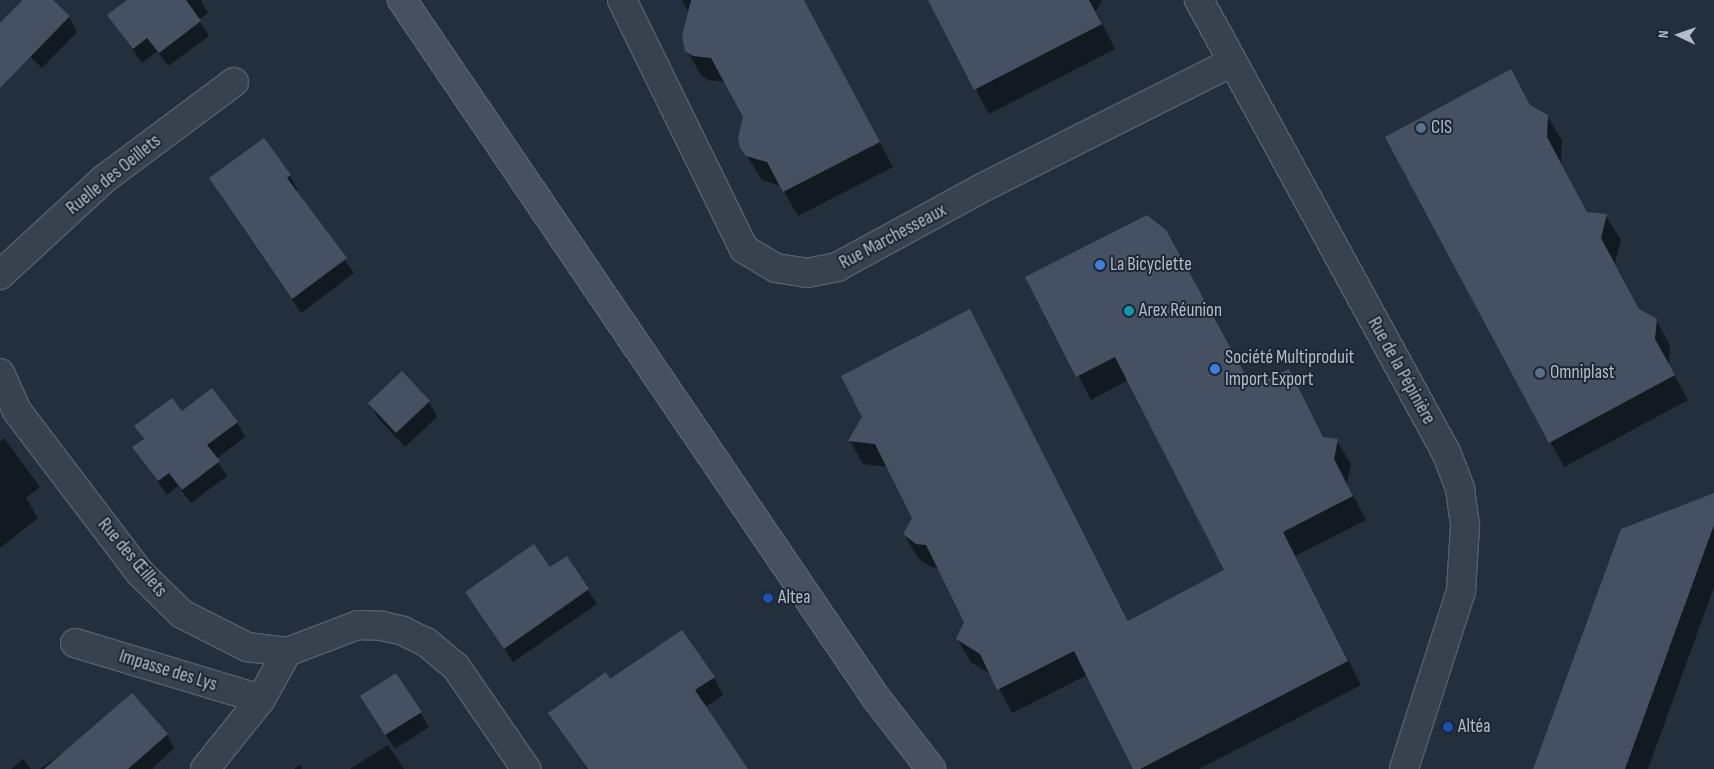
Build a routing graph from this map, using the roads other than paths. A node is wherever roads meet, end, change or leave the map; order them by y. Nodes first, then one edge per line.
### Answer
1 (402, 0) edge
2 (622, 0) edge
3 (1199, 0) edge
4 (1231, 63) junction
5 (234, 82) dead end
6 (0, 275) edge
7 (0, 373) edge
8 (75, 642) dead end
9 (287, 652) junction
10 (261, 699) junction
11 (206, 769) edge
12 (526, 769) edge
13 (931, 769) edge
14 (1404, 769) edge

1 - 13 street
2 - 4 street, Rue Marchesseaux
3 - 4 street, Rue de la Pépinière
4 - 14 street, Rue de la Pépinière
5 - 6 street, Ruelle des Oeillets
7 - 9 street, Rue des Œillets
8 - 10 street, Impasse des Lys
9 - 10 street
9 - 12 street, Rue des Œillets
10 - 11 street

